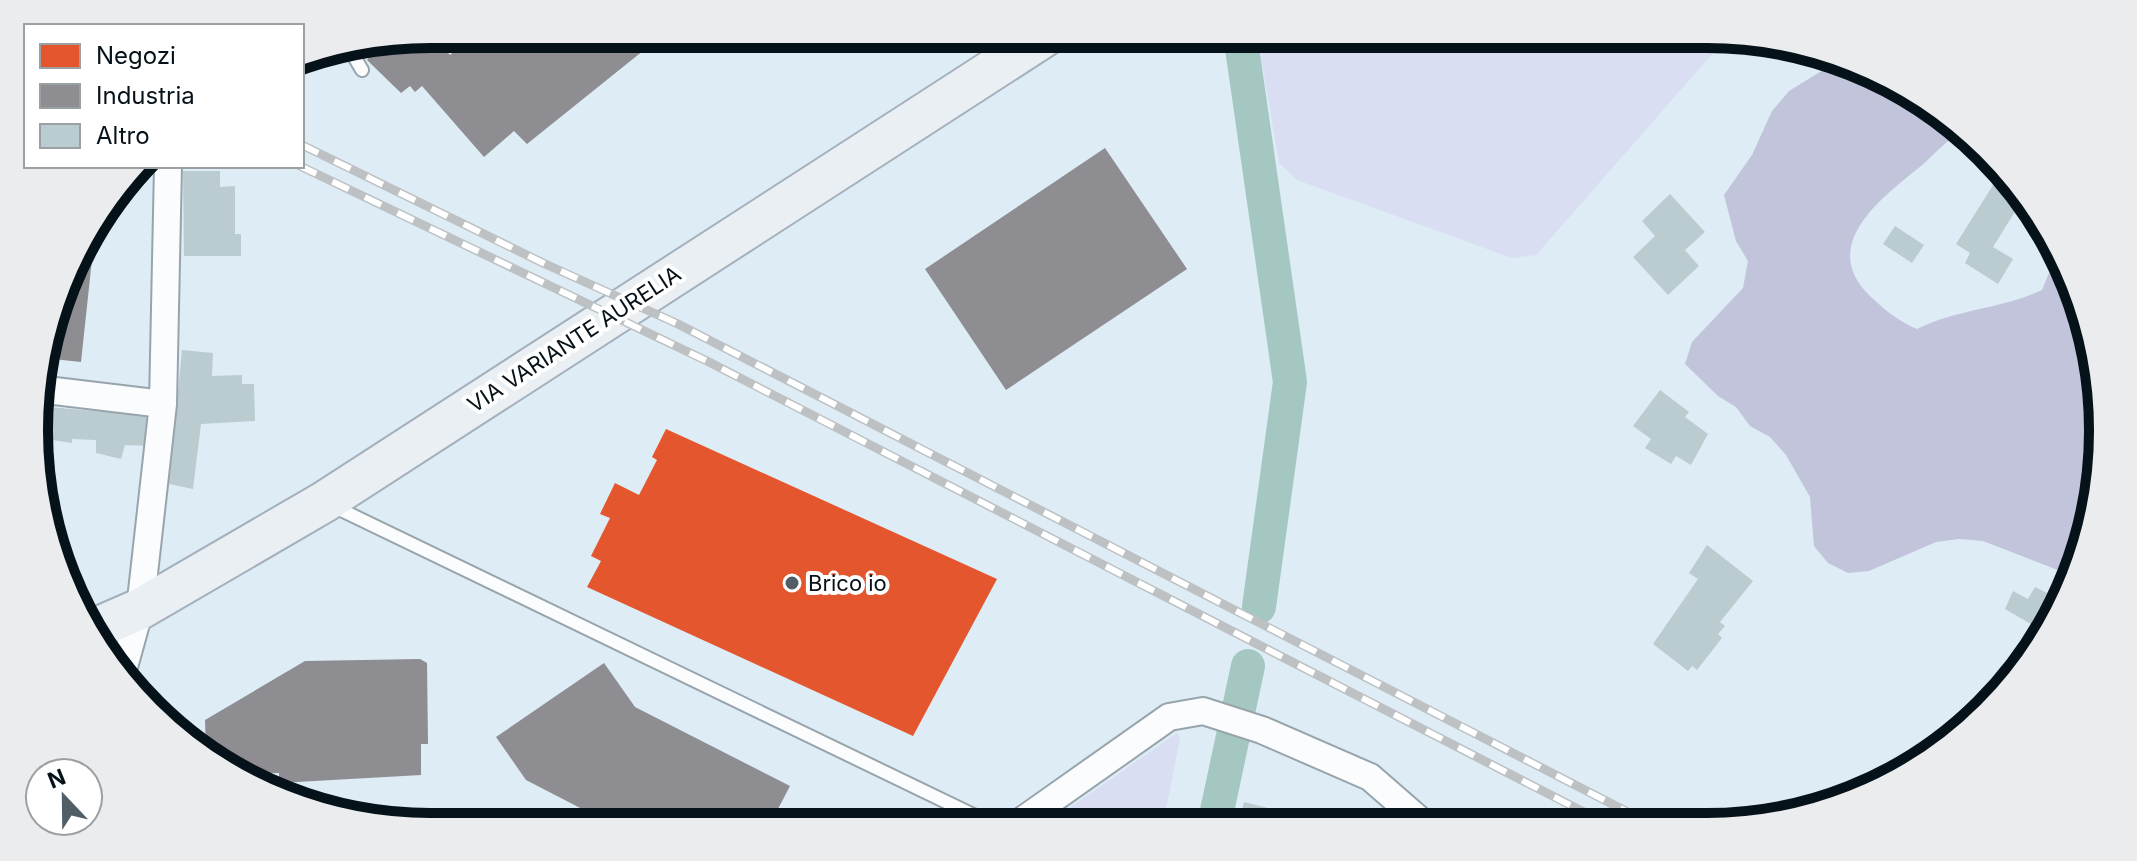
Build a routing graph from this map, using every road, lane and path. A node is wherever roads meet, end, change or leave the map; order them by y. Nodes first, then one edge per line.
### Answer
1 (1026, 48) edge
2 (354, 56) edge
3 (362, 70) dead end
4 (168, 168) edge
5 (50, 390) edge
6 (163, 404) junction
7 (324, 502) junction
8 (140, 609) junction
9 (101, 626) edge
10 (126, 661) edge
11 (969, 813) edge
12 (1033, 813) edge
13 (1411, 813) edge

1 - 7 main road, VIA VARIANTE AURELIA
2 - 3 lane
4 - 6 street
5 - 6 street
6 - 8 street
7 - 8 main road, VIA VARIANTE AURELIA
7 - 11 lane
8 - 9 main road, VIA VARIANTE AURELIA
8 - 10 street
12 - 13 street

